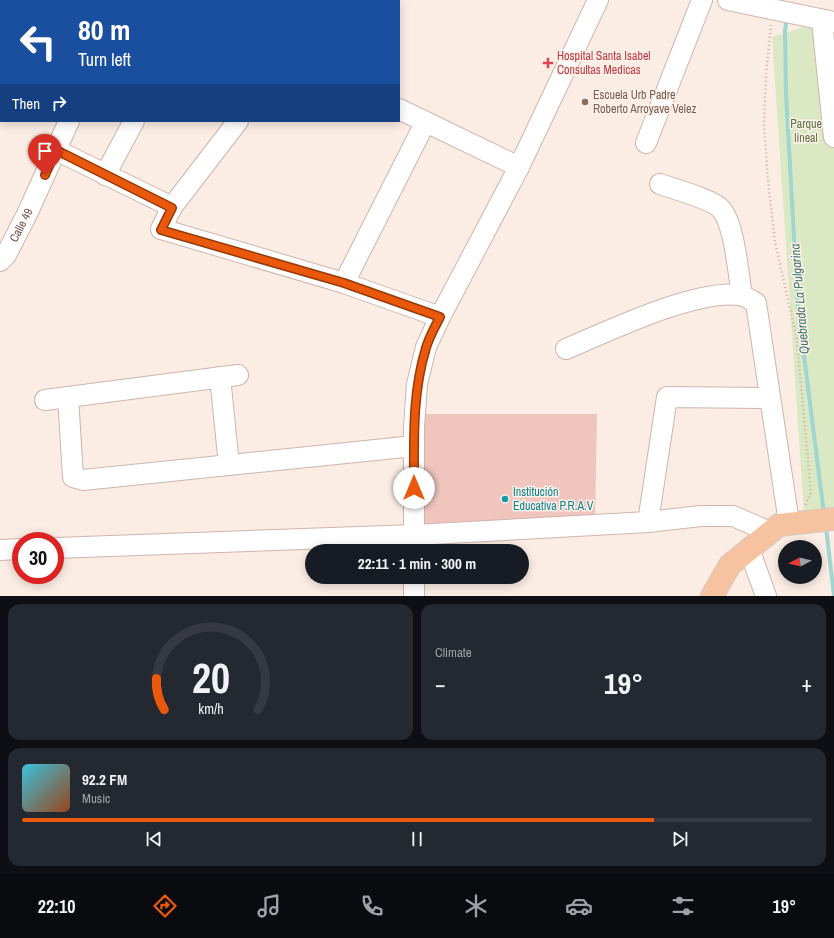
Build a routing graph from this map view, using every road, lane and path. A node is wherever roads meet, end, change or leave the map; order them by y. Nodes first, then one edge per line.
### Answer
1 (598, 0) edge
2 (702, 0) edge
3 (728, 0) edge
4 (774, 11) junction
5 (828, 21) edge
6 (400, 110) edge
7 (69, 122) edge
8 (133, 122) edge
9 (237, 122) edge
10 (425, 123) junction
11 (834, 137) edge
12 (646, 143) dead end
13 (56, 150) junction
14 (520, 167) junction
15 (105, 175) junction
16 (660, 184) dead end
17 (172, 208) junction
18 (0, 261) edge
19 (344, 283) junction
20 (742, 295) junction
21 (440, 317) junction
22 (566, 349) dead end
23 (68, 397) junction
24 (770, 398) junction
25 (46, 400) dead end
26 (414, 446) junction
27 (229, 465) junction
28 (834, 519) edge
29 (648, 522) junction
30 (797, 522) junction
31 (770, 532) junction
32 (414, 543) edge
33 (64, 548) edge
34 (12, 549) edge
35 (749, 549) junction
36 (0, 550) edge
37 (414, 584) edge
38 (414, 596) edge
39 (712, 596) edge
40 (766, 596) edge

1 - 14 street
2 - 12 street
3 - 4 street
4 - 5 street
4 - 30 path
5 - 11 street
6 - 10 street
7 - 13 street, Calle 49
8 - 15 street
9 - 17 street
10 - 14 street
10 - 19 street
13 - 15 street
13 - 18 street, Calle 49
14 - 21 street
15 - 17 street
16 - 20 street
17 - 19 street
19 - 21 street
20 - 22 street
20 - 24 street
21 - 26 street
23 - 25 street
23 - 27 street
23 - 27 street
24 - 29 street
24 - 30 street
26 - 27 street
26 - 32 street
28 - 30 main road
29 - 31 street
29 - 32 street
30 - 31 main road
31 - 35 main road
32 - 33 street
34 - 36 street
35 - 39 main road
35 - 40 street
37 - 38 street

